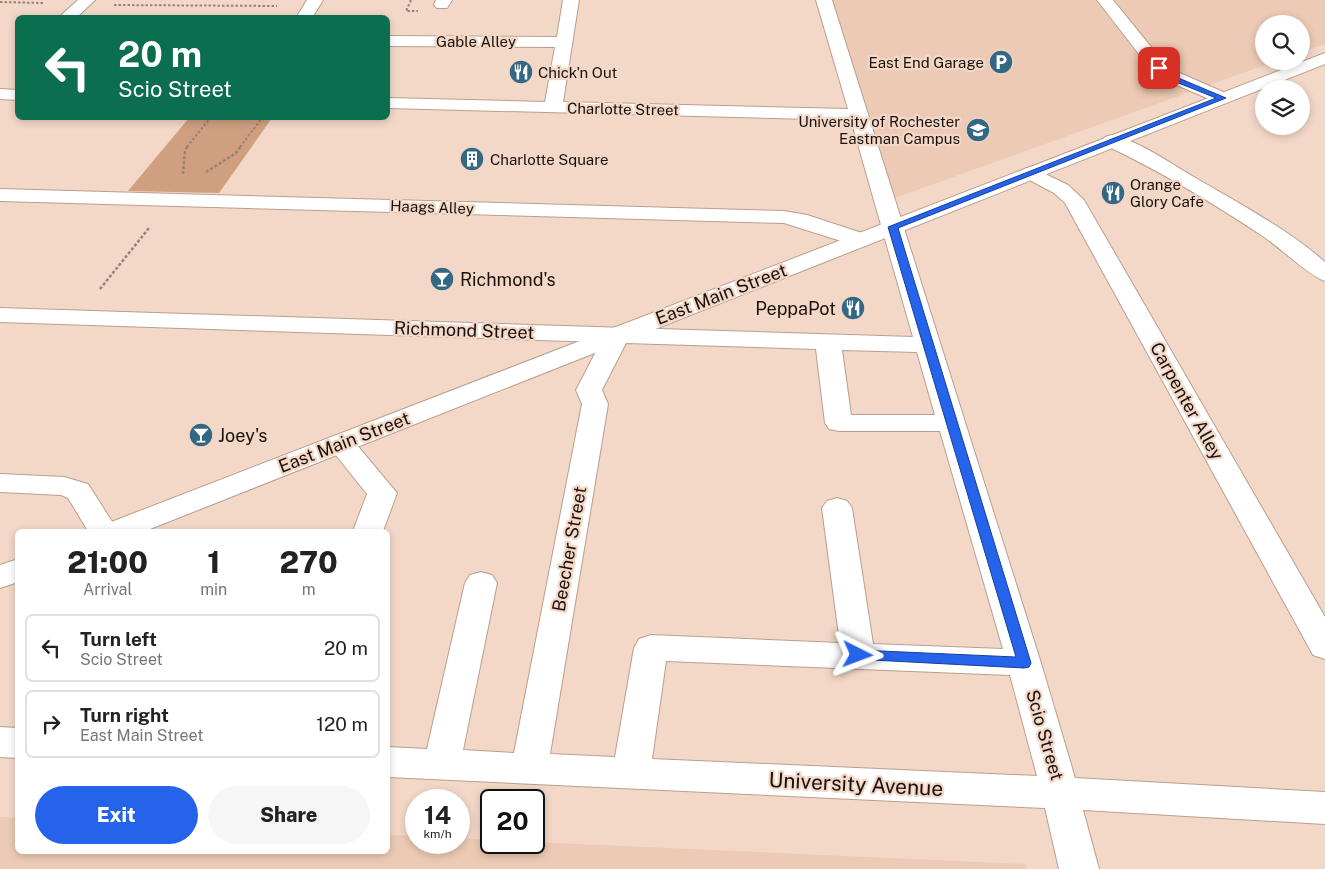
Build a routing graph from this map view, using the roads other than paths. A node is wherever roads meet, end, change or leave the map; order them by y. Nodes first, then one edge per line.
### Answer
1 (87, 0) edge
2 (571, 0) edge
3 (824, 0) edge
4 (1105, 0) edge
5 (70, 15) edge
6 (390, 41) edge
7 (564, 42) junction
8 (1325, 58) edge
9 (1222, 98) junction
10 (390, 103) edge
11 (552, 107) junction
12 (858, 115) junction
13 (1112, 141) junction
14 (1031, 173) junction
15 (0, 194) edge
16 (893, 227) junction
17 (860, 240) junction
18 (1321, 265) edge
19 (0, 315) edge
20 (617, 335) junction
21 (828, 342) junction
22 (928, 345) junction
23 (951, 423) junction
24 (341, 444) junction
25 (0, 483) edge
26 (837, 508) dead end
27 (102, 529) edge
28 (122, 529) edge
29 (369, 529) edge
30 (15, 571) edge
31 (0, 577) edge
32 (482, 583) dead end
33 (1325, 646) edge
34 (858, 655) junction
35 (1024, 663) junction
36 (0, 742) edge
37 (15, 743) edge
38 (390, 762) edge
39 (442, 765) junction
40 (529, 769) junction
41 (631, 774) junction
42 (1062, 794) junction
43 (1325, 808) edge
44 (1079, 869) edge

1 - 5 street
2 - 7 street
3 - 12 street, Scio Street
4 - 9 street
6 - 7 street, Gable Alley
7 - 11 street
8 - 9 street, East Main Street
9 - 13 street, East Main Street
10 - 11 street, Charlotte Street
11 - 12 street, Charlotte Street
12 - 16 street, Scio Street
13 - 14 street, East Main Street
13 - 18 street
14 - 16 street, East Main Street
14 - 33 street, Carpenter Alley
15 - 17 street, Haags Alley
16 - 17 street, East Main Street
16 - 22 street, Scio Street
17 - 20 street, East Main Street
19 - 20 street, Richmond Street
20 - 21 street, Richmond Street
20 - 24 street, East Main Street
20 - 40 street, Beecher Street
21 - 22 street, Richmond Street
21 - 23 street
22 - 23 street, Scio Street
23 - 35 street, Scio Street
24 - 28 street, East Main Street
24 - 29 street
25 - 27 street
26 - 34 street
30 - 31 street
32 - 39 street
34 - 35 street
34 - 41 street
35 - 42 street, Scio Street
36 - 37 street
38 - 39 street, University Avenue
39 - 40 street, University Avenue
40 - 41 street, University Avenue
41 - 42 street, University Avenue
42 - 43 street, University Avenue
42 - 44 street, Scio Street

